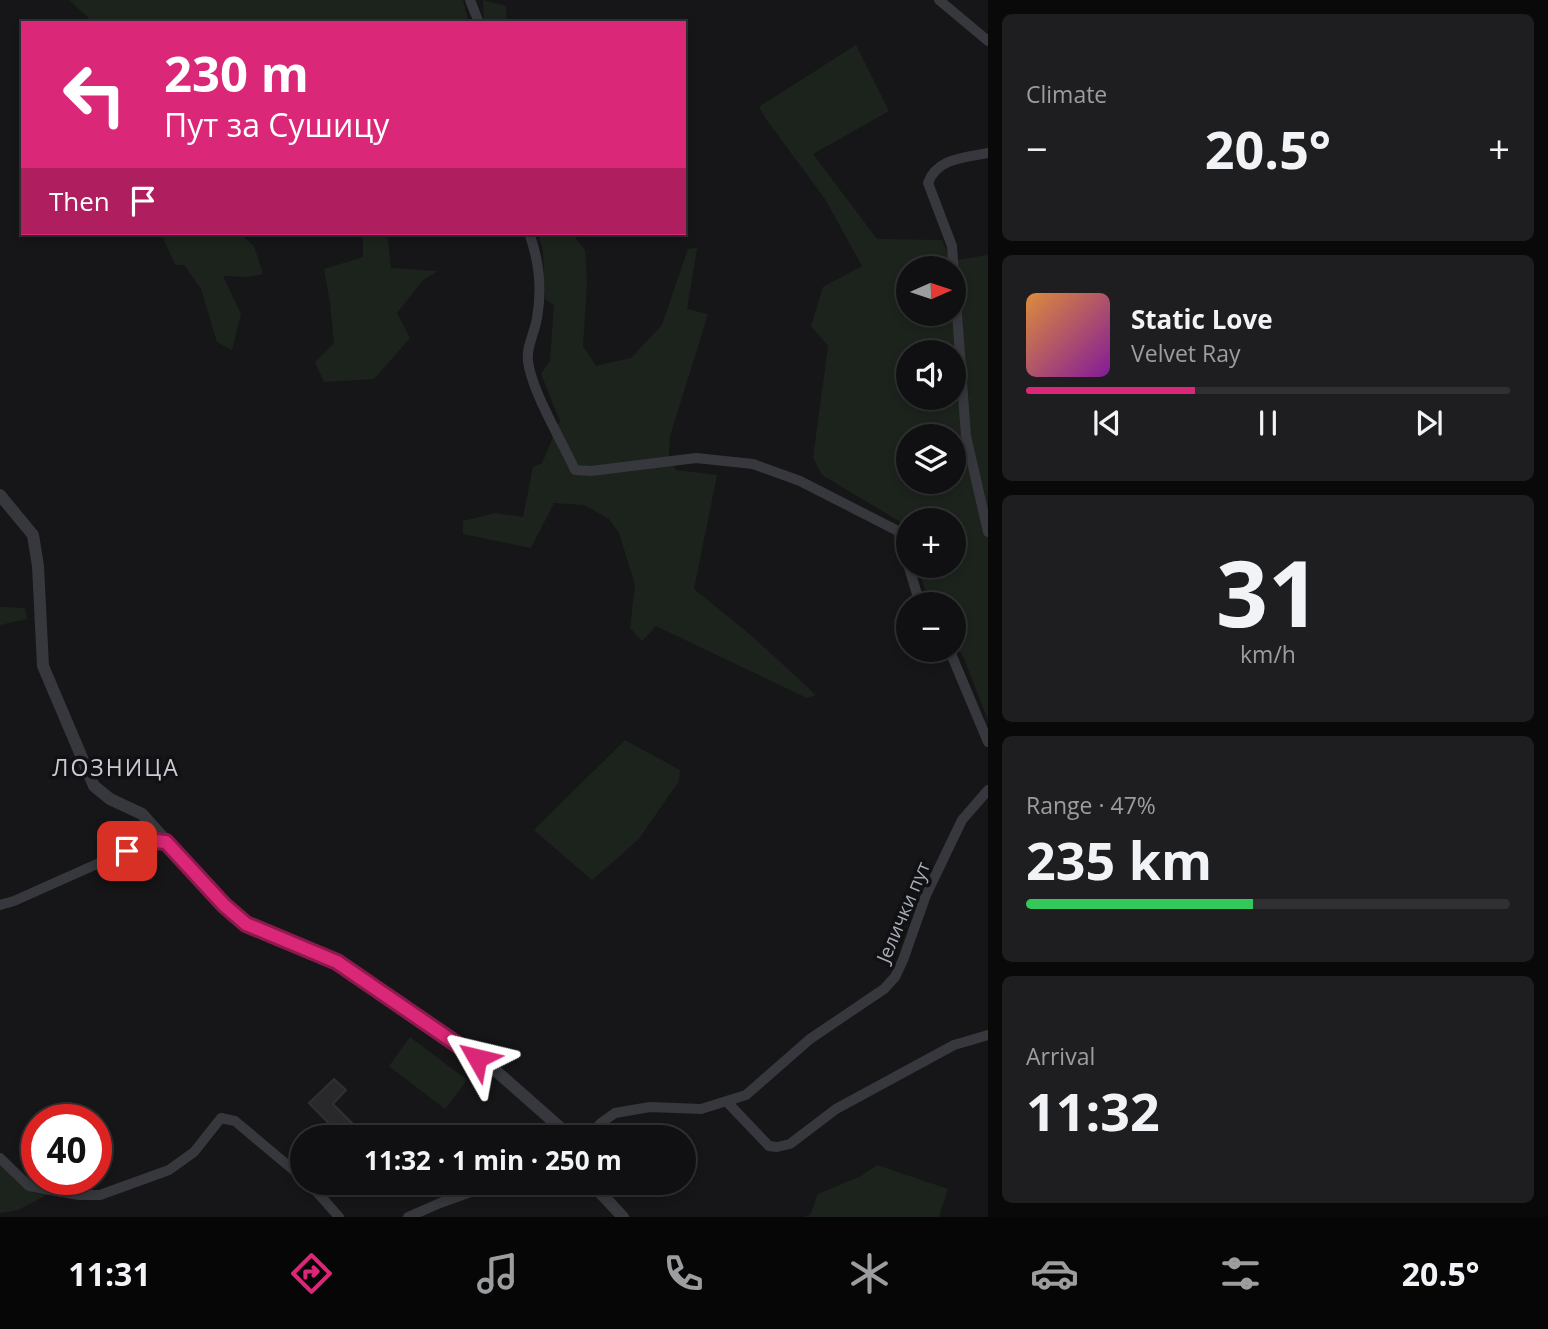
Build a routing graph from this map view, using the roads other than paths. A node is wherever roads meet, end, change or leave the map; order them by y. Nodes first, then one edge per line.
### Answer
1 (470, 0) edge
2 (939, 0) edge
3 (478, 21) edge
4 (988, 41) edge
5 (988, 153) edge
6 (530, 235) edge
7 (0, 495) edge
8 (988, 532) edge
9 (916, 592) edge
10 (954, 662) edge
11 (988, 742) edge
12 (988, 790) edge
13 (166, 842) junction
14 (0, 905) edge
15 (988, 1035) edge
16 (727, 1102) junction
17 (558, 1125) edge
18 (600, 1125) edge
19 (0, 1158) edge
20 (290, 1167) edge
21 (320, 1195) edge
22 (462, 1195) edge
23 (602, 1195) edge
24 (339, 1217) edge
25 (408, 1217) edge
26 (622, 1217) edge

1 - 3 street
2 - 4 street
5 - 8 street
6 - 9 street
7 - 13 street
10 - 11 street
12 - 16 street, Јелички пут
13 - 14 street
13 - 17 street
15 - 16 street
16 - 18 street, Јелички пут
19 - 20 street
21 - 24 street
22 - 25 street
23 - 26 street

